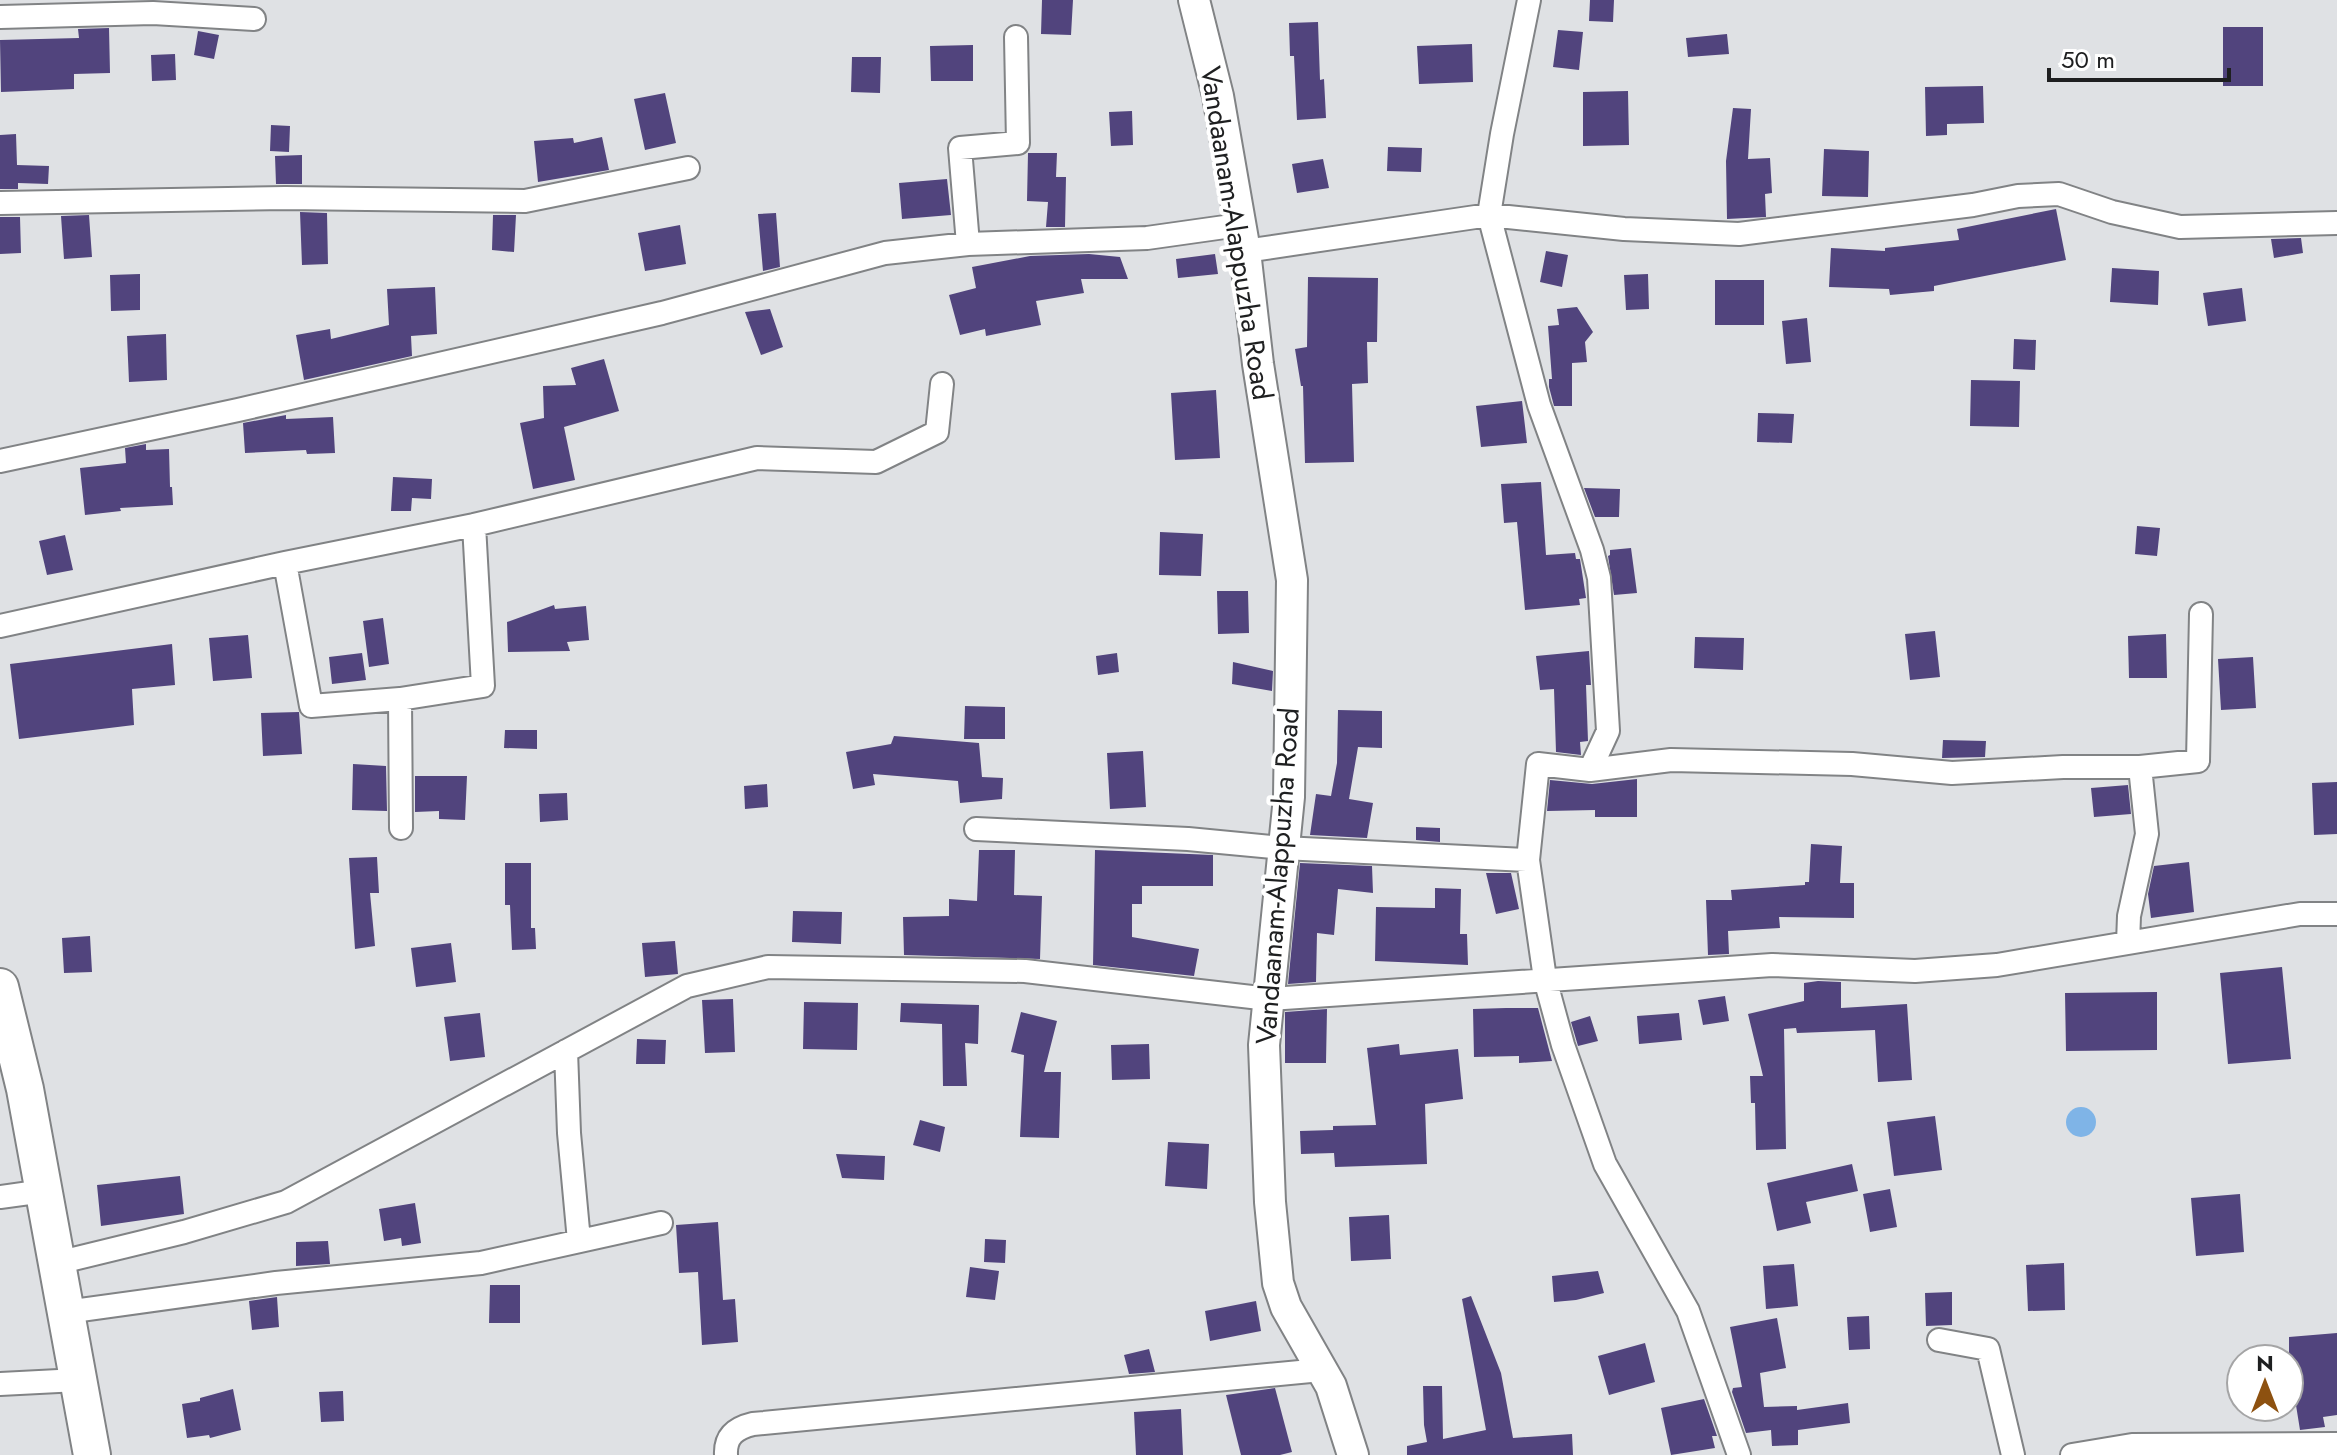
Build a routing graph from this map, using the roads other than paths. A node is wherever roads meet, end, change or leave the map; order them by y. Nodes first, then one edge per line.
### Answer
1 (1194, 0) edge
2 (1529, 0) edge
3 (0, 17) edge
4 (254, 19) dead end
5 (1016, 37) dead end
6 (688, 168) dead end
7 (0, 203) edge
8 (1489, 215) junction
9 (2337, 223) edge
10 (1242, 238) junction
11 (968, 244) junction
12 (942, 384) dead end
13 (0, 461) edge
14 (474, 525) junction
15 (285, 563) junction
16 (2201, 614) dead end
17 (0, 626) edge
18 (400, 699) junction
19 (2140, 767) junction
20 (1590, 770) junction
21 (401, 828) dead end
22 (976, 829) dead end
23 (1283, 848) junction
24 (1528, 860) junction
25 (2337, 914) edge
26 (2128, 943) junction
27 (1545, 979) junction
28 (0, 987) edge
29 (1269, 999) junction
30 (566, 1051) junction
31 (44, 1191) junction
32 (0, 1197) edge
33 (661, 1223) dead end
34 (579, 1241) junction
35 (57, 1263) junction
36 (66, 1312) junction
37 (1939, 1340) dead end
38 (1321, 1370) junction
39 (78, 1380) junction
40 (0, 1384) edge
41 (2337, 1444) edge
42 (92, 1455) edge
43 (726, 1455) edge
44 (1353, 1455) edge
45 (1739, 1455) edge
46 (2013, 1455) edge
47 (2072, 1455) edge

1 - 10 main road, Vandaanam-Alappuzha Road
2 - 8 street
3 - 4 street
5 - 11 street
6 - 7 street
8 - 9 street
8 - 10 street
8 - 20 street
10 - 11 street
10 - 23 main road, Vandaanam-Alappuzha Road
11 - 13 street
12 - 14 street
14 - 15 street
14 - 18 street
15 - 17 street
15 - 18 street
16 - 19 street
18 - 21 street
19 - 20 street
19 - 26 street
20 - 24 street
22 - 23 street
23 - 24 street
23 - 29 main road, Vandaanam-Alappuzha Road
24 - 27 street
25 - 26 street
26 - 27 street
27 - 29 street
27 - 45 street
28 - 31 highway
29 - 30 street
29 - 38 main road, Vandaanam-Alappuzha Road
30 - 34 street
30 - 35 street
31 - 32 street
31 - 35 highway
33 - 34 street
34 - 36 street
35 - 36 highway
36 - 39 highway
37 - 46 street
38 - 43 street
38 - 44 main road, Vandaanam-Alappuzha Road
39 - 40 street
39 - 42 highway
41 - 47 street

